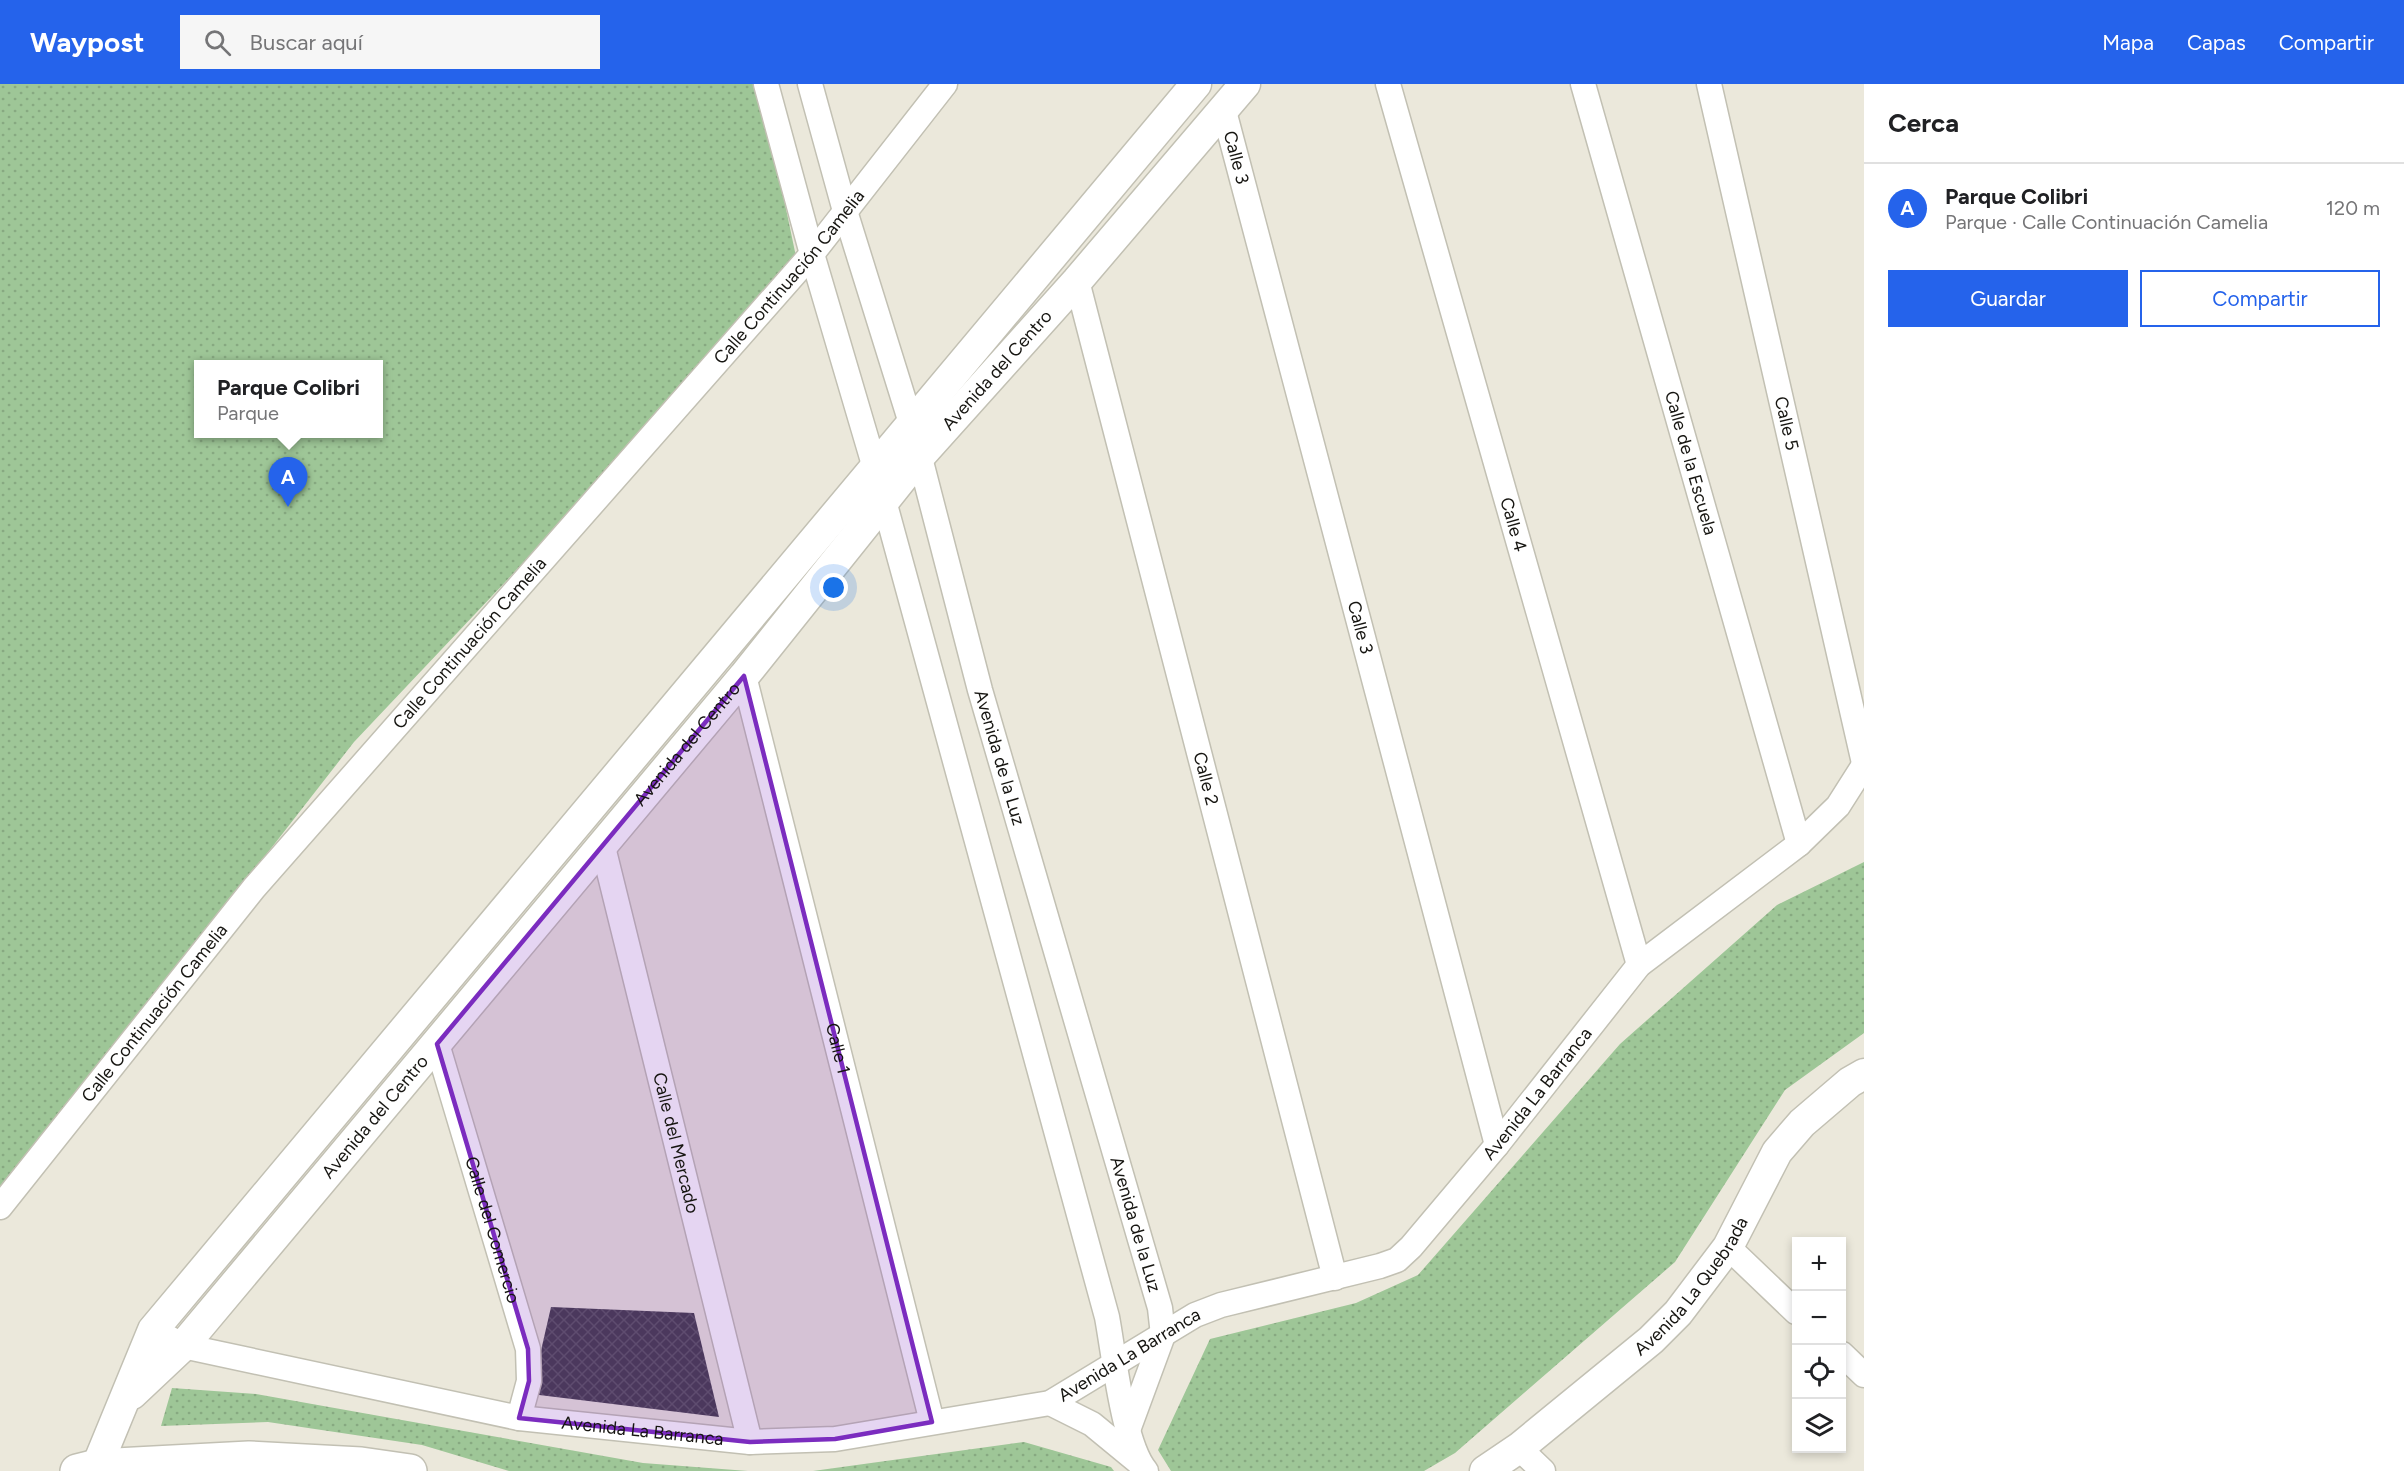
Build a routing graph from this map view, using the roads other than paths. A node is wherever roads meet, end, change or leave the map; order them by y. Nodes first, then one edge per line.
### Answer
1 (766, 84) edge
2 (810, 84) edge
3 (945, 84) edge
4 (1196, 84) edge
5 (1245, 84) edge
6 (1388, 84) edge
7 (1583, 84) edge
8 (1709, 84) edge
9 (1224, 111) junction
10 (845, 211) junction
11 (812, 254) junction
12 (1077, 281) junction
13 (912, 423) junction
14 (920, 456) junction
15 (875, 468) junction
16 (883, 500) junction
17 (744, 676) junction
18 (1864, 764) edge
19 (602, 843) junction
20 (1799, 844) junction
21 (1638, 964) junction
22 (436, 1044) junction
23 (1859, 1084) edge
24 (1497, 1145) junction
25 (0, 1207) edge
26 (1728, 1247) junction
27 (1335, 1278) junction
28 (1792, 1307) edge
29 (153, 1330) junction
30 (1163, 1335) junction
31 (183, 1346) junction
32 (1846, 1358) edge
33 (1115, 1363) junction
34 (1864, 1375) edge
35 (125, 1400) junction
36 (1050, 1403) junction
37 (519, 1418) junction
38 (932, 1422) junction
39 (1128, 1430) junction
40 (750, 1442) junction
41 (1519, 1448) junction
42 (1143, 1468) edge
43 (87, 1469) edge
44 (410, 1471) edge
45 (1485, 1471) edge
46 (1543, 1471) edge

1 - 11 street
2 - 10 street, Avenida de la Luz
3 - 10 street, Calle Continuación Camelia
4 - 13 street, Avenida del Centro
5 - 9 street, Avenida del Centro
6 - 21 street, Calle 4
7 - 20 street, Calle de la Escuela
8 - 18 street, Calle 5
9 - 12 street, Avenida del Centro
9 - 24 street, Calle 3
10 - 11 street, Calle Continuación Camelia
10 - 13 street, Avenida de la Luz
11 - 15 street
11 - 25 street, Calle Continuación Camelia
12 - 14 street, Avenida del Centro
12 - 27 street, Calle 2
13 - 14 street, Avenida de la Luz
13 - 15 street, Avenida del Centro
14 - 16 street, Avenida del Centro
14 - 30 street, Avenida de la Luz
15 - 16 street
15 - 29 street, Avenida del Centro
16 - 17 street, Avenida del Centro
16 - 33 street
17 - 19 street, Avenida del Centro
17 - 38 street, Calle 1
18 - 20 street, Avenida La Barranca
19 - 22 street, Avenida del Centro
19 - 40 street, Calle del Mercado
20 - 21 street, Avenida La Barranca
21 - 24 street, Avenida La Barranca
22 - 31 street, Avenida del Centro
22 - 37 street, Calle del Comercio
23 - 26 street, Avenida La Quebrada
24 - 27 street, Avenida La Barranca
26 - 28 street
26 - 41 street, Avenida La Quebrada
27 - 30 street, Avenida La Barranca
29 - 31 street, Avenida La Barranca
29 - 35 street, Avenida del Centro
30 - 33 street, Avenida La Barranca
30 - 39 street, Avenida de la Luz
31 - 35 street, Avenida del Centro
31 - 37 street, Avenida La Barranca
32 - 34 street
33 - 36 street, Avenida La Barranca
33 - 39 street
35 - 43 street, Avenida del Centro
36 - 38 street, Avenida La Barranca
36 - 42 street
37 - 40 street, Avenida La Barranca
38 - 40 street, Avenida La Barranca
39 - 42 street
41 - 45 street, Avenida La Quebrada
41 - 46 street
43 - 44 main road

